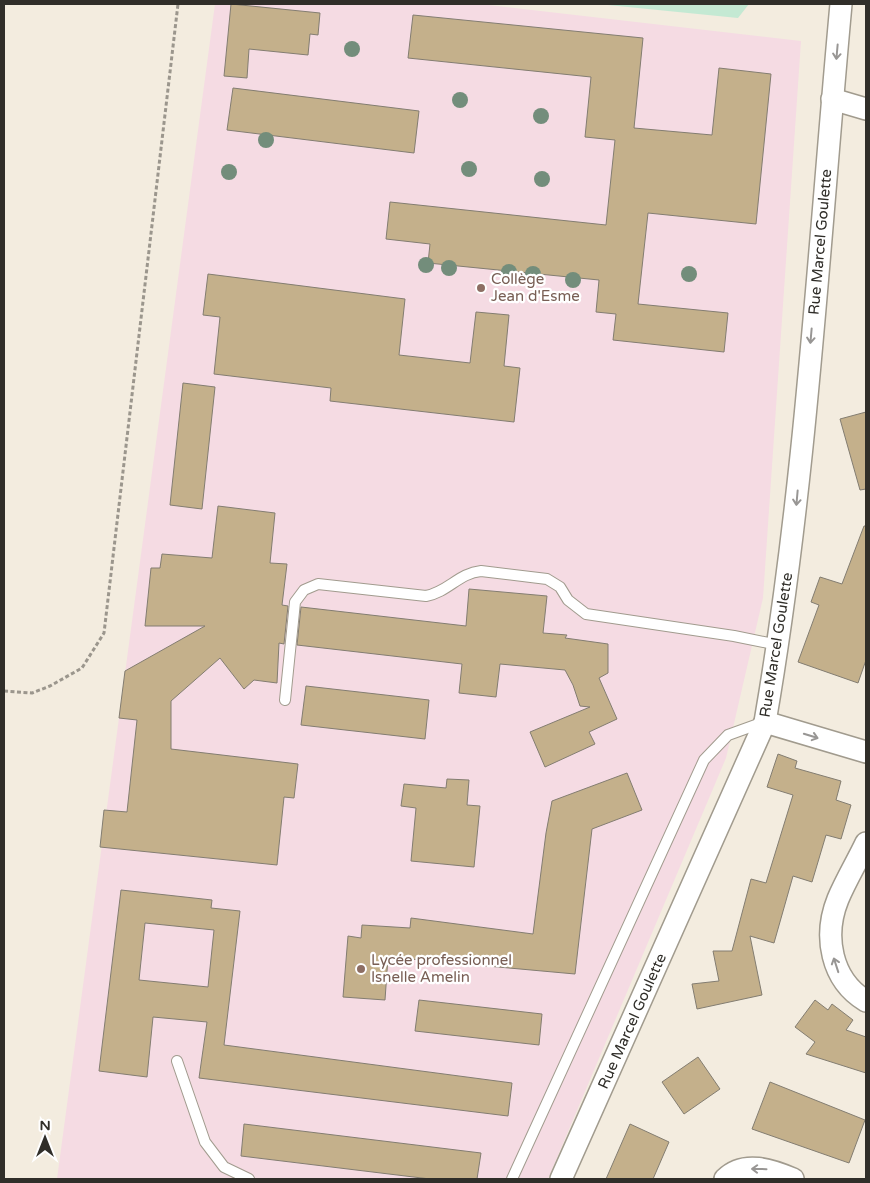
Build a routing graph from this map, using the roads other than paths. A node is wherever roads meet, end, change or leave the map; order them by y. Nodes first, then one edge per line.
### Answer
1 (841, 4) edge
2 (832, 99) junction
3 (866, 109) edge
4 (778, 645) junction
5 (285, 700) dead end
6 (765, 722) junction
7 (866, 752) edge
8 (866, 843) edge
9 (866, 1001) edge
10 (177, 1061) dead end
11 (249, 1179) edge
12 (512, 1179) edge
13 (561, 1179) edge
14 (725, 1179) edge
15 (793, 1179) edge

1 -> 2 street, Rue Marcel Goulette
2 - 3 street
2 -> 4 street, Rue Marcel Goulette
4 - 5 lane
4 - 6 street, Rue Marcel Goulette
6 -> 7 street
6 - 12 lane
6 - 13 street, Rue Marcel Goulette
9 -> 8 street
10 - 11 lane
15 -> 14 street

